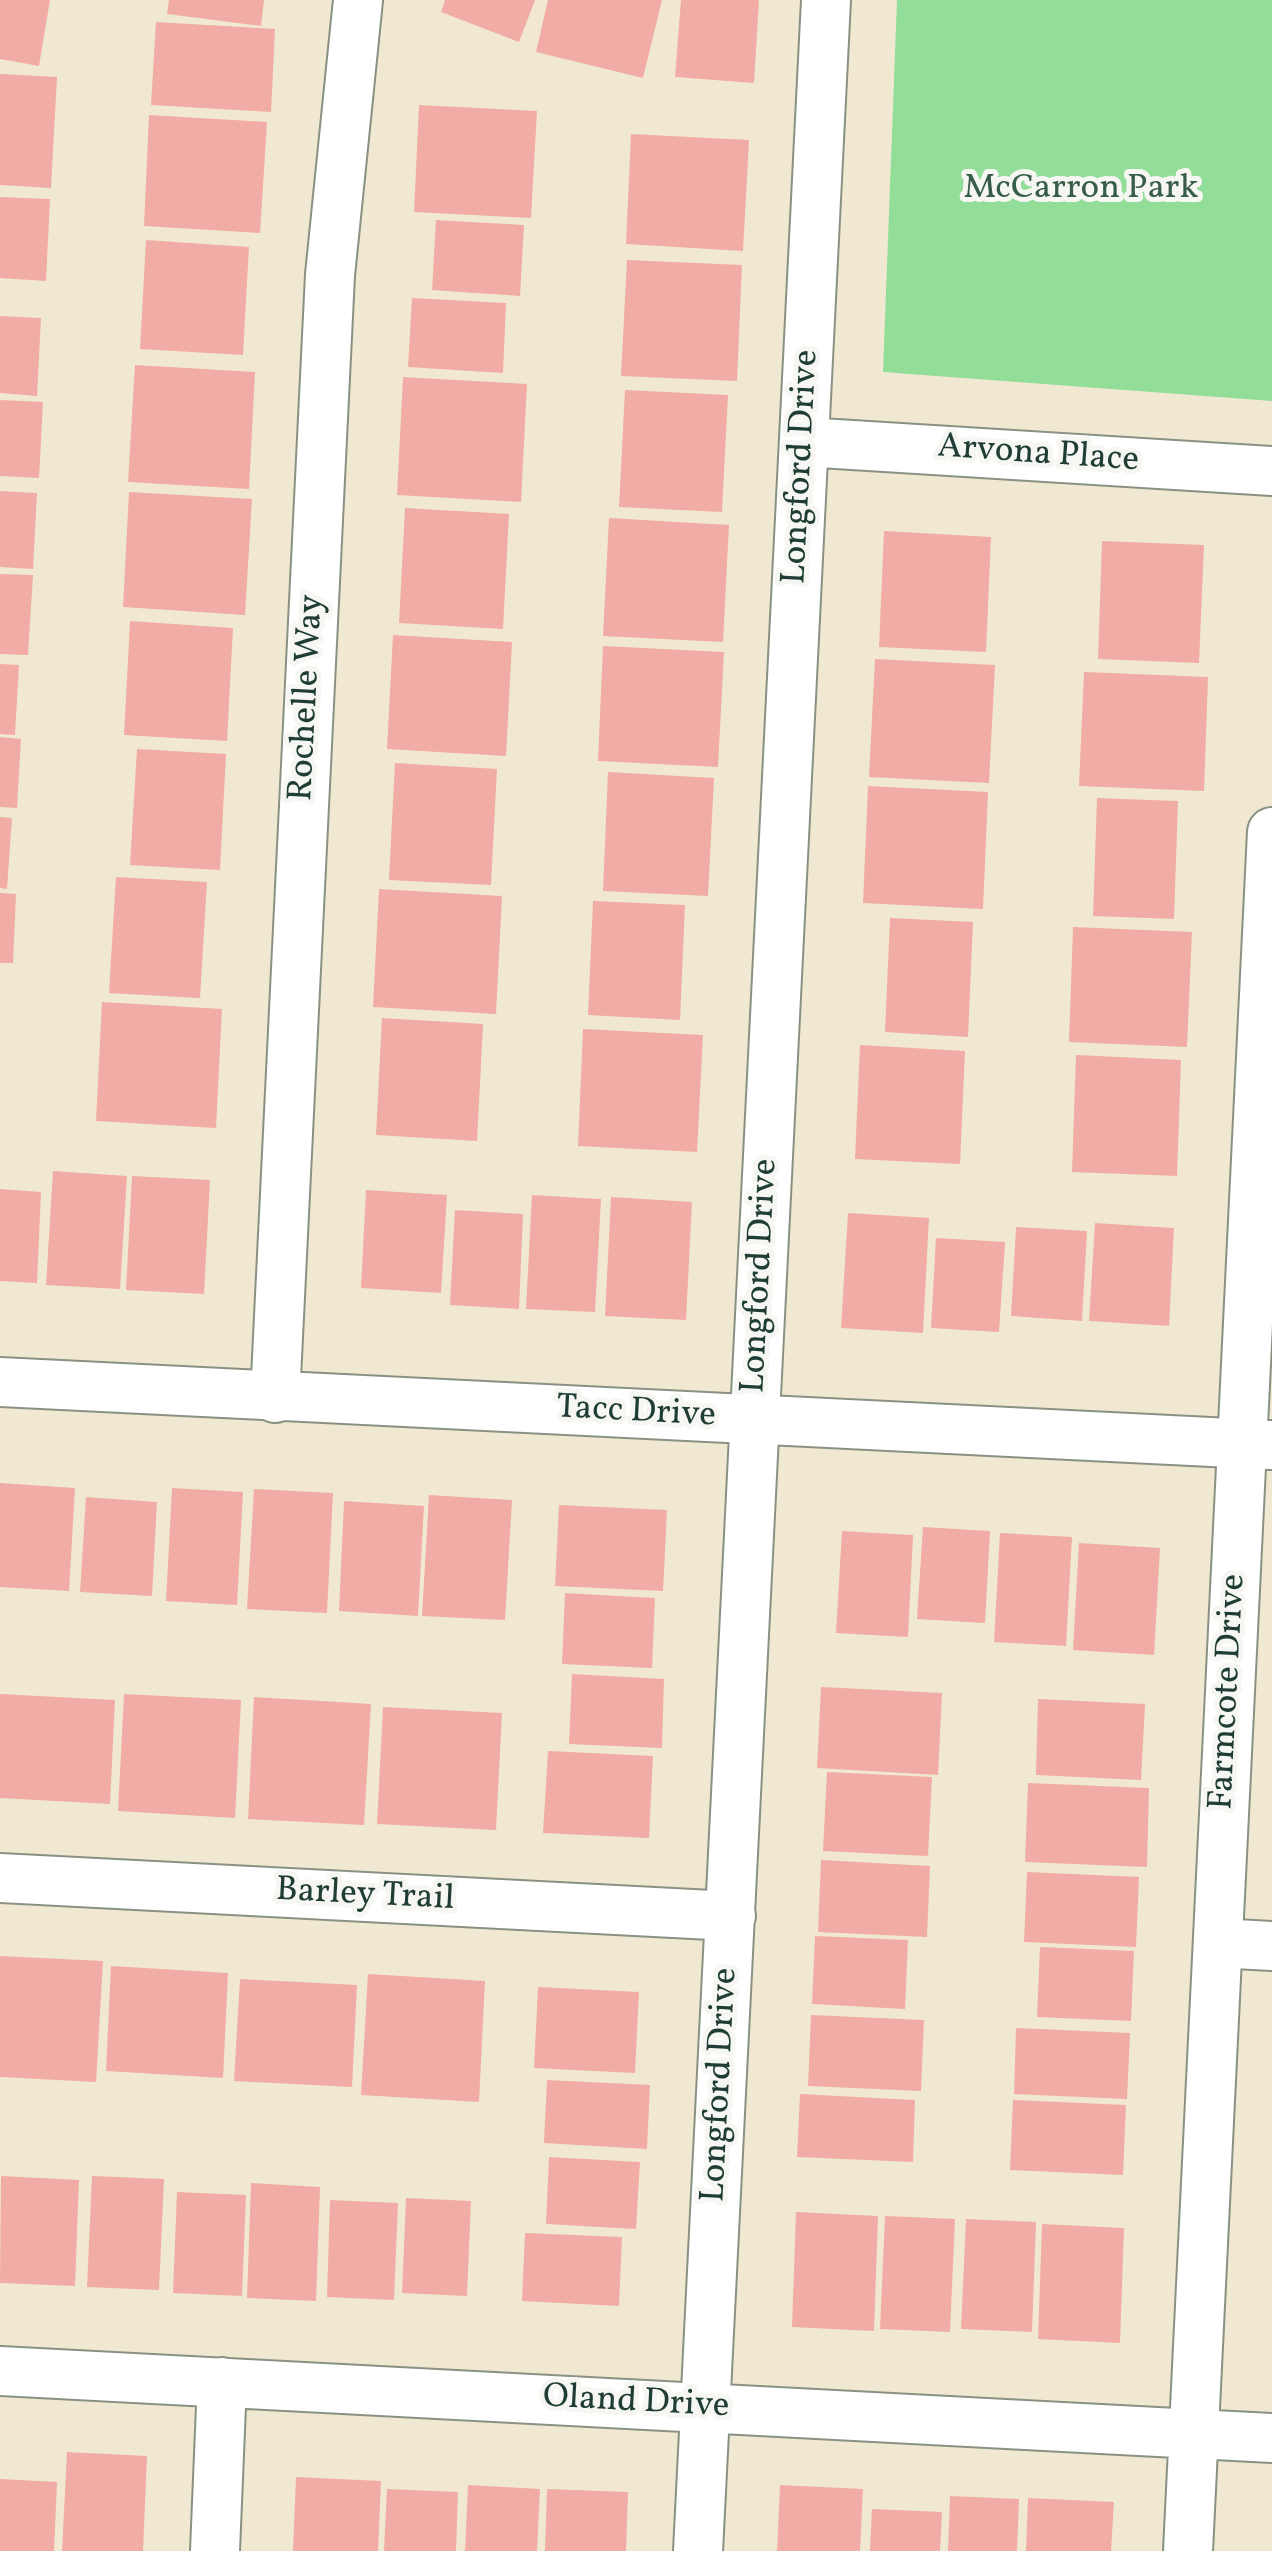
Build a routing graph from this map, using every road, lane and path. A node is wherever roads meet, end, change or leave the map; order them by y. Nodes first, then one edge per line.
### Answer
1 (358, 0) edge
2 (826, 0) edge
3 (804, 442) junction
4 (1272, 471) edge
5 (1272, 832) edge
6 (1270, 938) edge
7 (0, 1382) edge
8 (275, 1398) junction
9 (755, 1421) junction
10 (1257, 1444) edge
11 (0, 1878) edge
12 (730, 1916) junction
13 (1218, 1943) junction
14 (1272, 1946) edge
15 (0, 2371) edge
16 (222, 2382) junction
17 (705, 2408) junction
18 (1194, 2434) junction
19 (1272, 2438) edge
20 (214, 2551) edge
21 (698, 2551) edge
22 (1188, 2551) edge

1 - 8 street, Rochelle Way
2 - 3 street, Longford Drive
3 - 4 street, Arvona Place
3 - 9 street, Longford Drive
5 - 6 street, Farmcote Drive
6 - 10 street, Farmcote Drive
7 - 8 street, Tacc Drive
8 - 9 street, Tacc Drive
9 - 10 street, Tacc Drive
9 - 12 street, Longford Drive
10 - 13 street, Farmcote Drive
11 - 12 street, Barley Trail
12 - 17 street, Longford Drive
13 - 14 street
13 - 18 street, Farmcote Drive
15 - 16 street, Oland Drive
16 - 17 street, Oland Drive
16 - 20 street
17 - 18 street, Oland Drive
17 - 21 street, Longford Drive
18 - 19 street, Oland Drive
18 - 22 street, Farmcote Drive

